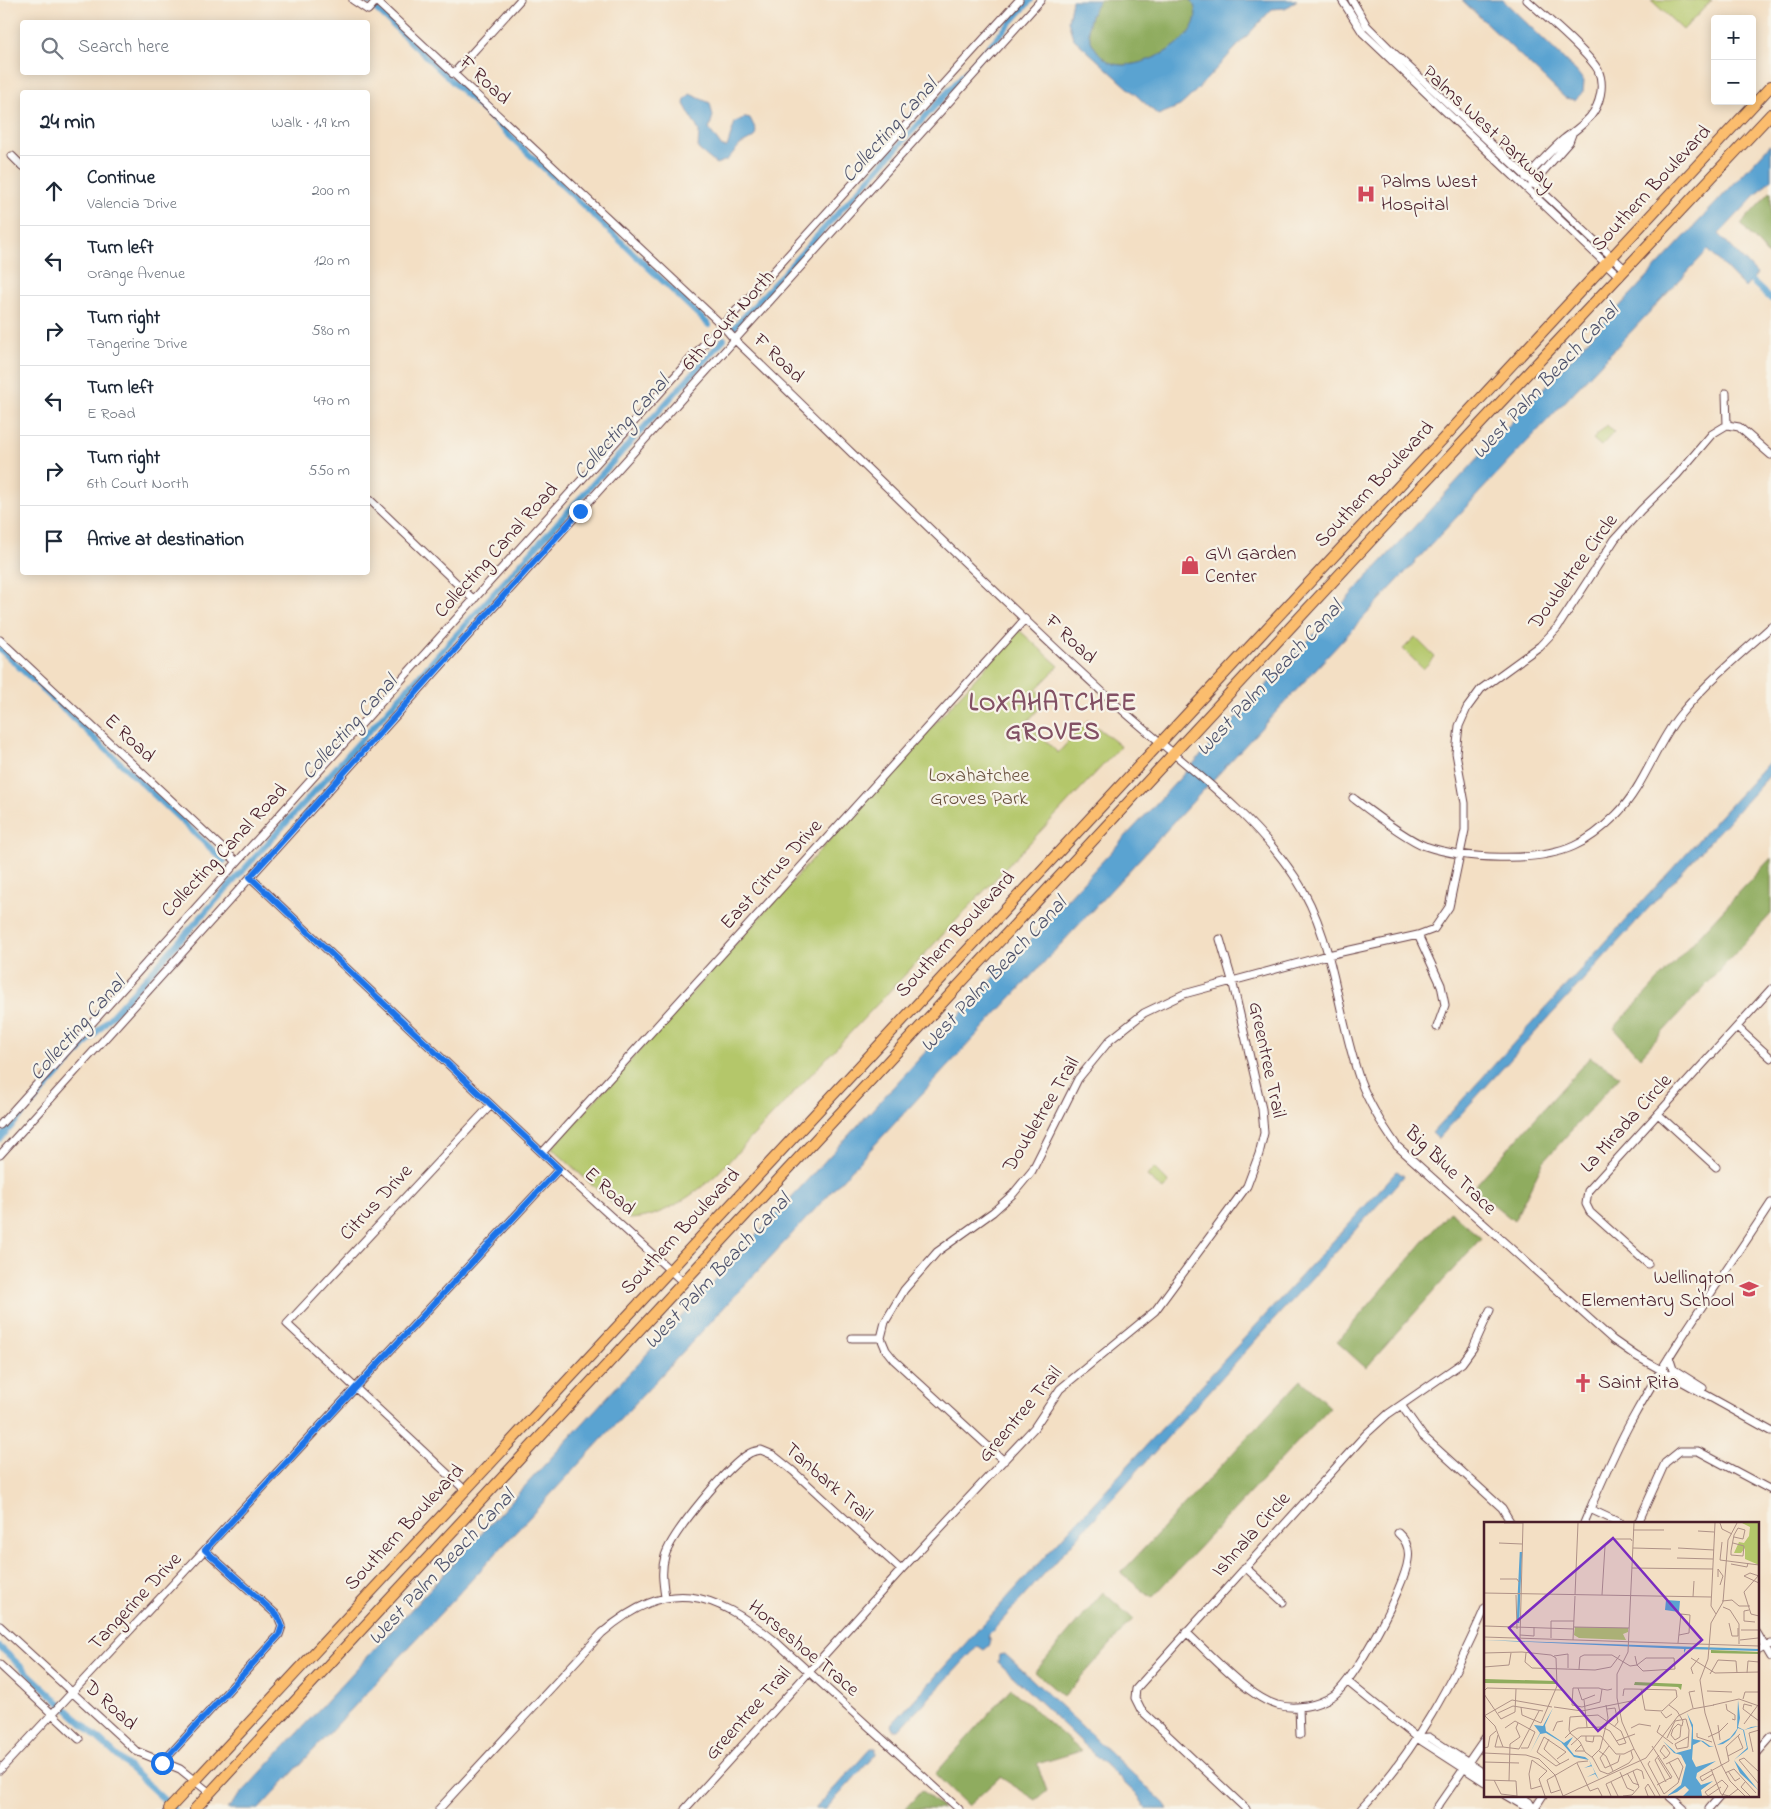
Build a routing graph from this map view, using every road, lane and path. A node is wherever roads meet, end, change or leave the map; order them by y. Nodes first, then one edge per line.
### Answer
1 (353, 0) edge
2 (376, 0) edge
3 (520, 0) edge
4 (1019, 0) edge
5 (1041, 0) edge
6 (1342, 0) edge
7 (1352, 0) edge
8 (1527, 0) edge
9 (453, 74) junction
10 (1771, 86) edge
11 (1771, 114) edge
12 (1572, 134) junction
13 (12, 156) dead end
14 (20, 164) edge
15 (1526, 178) junction
16 (1532, 184) junction
17 (1609, 261) junction
18 (1623, 273) junction
19 (722, 325) junction
20 (734, 339) junction
21 (1726, 393) dead end
22 (1727, 425) junction
23 (1771, 455) edge
24 (370, 500) edge
25 (474, 600) junction
26 (1025, 620) junction
27 (1771, 627) edge
28 (0, 640) edge
29 (1159, 742) junction
30 (1175, 753) junction
31 (1353, 798) dead end
32 (1461, 854) junction
33 (236, 861) junction
34 (250, 877) junction
35 (1418, 935) junction
36 (1220, 939) dead end
37 (1328, 955) junction
38 (1232, 980) junction
39 (1771, 990) edge
40 (1437, 1027) dead end
41 (1737, 1027) junction
42 (1771, 1058) edge
43 (490, 1105) junction
44 (1658, 1114) junction
45 (0, 1124) edge
46 (542, 1153) junction
47 (0, 1155) edge
48 (1716, 1168) dead end
49 (559, 1169) junction
50 (1771, 1203) edge
51 (1648, 1264) dead end
52 (670, 1270) junction
53 (684, 1283) junction
54 (1490, 1310) dead end
55 (852, 1338) dead end
56 (881, 1338) junction
57 (1669, 1357) junction
58 (1662, 1369) junction
59 (356, 1388) junction
60 (1705, 1393) junction
61 (1401, 1405) junction
62 (1771, 1432) edge
63 (1004, 1461) junction
64 (465, 1490) junction
65 (1771, 1490) edge
66 (1590, 1509) junction
67 (1510, 1522) edge
68 (1584, 1522) edge
69 (1618, 1522) edge
70 (1638, 1522) edge
71 (1398, 1533) dead end
72 (205, 1550) junction
73 (1244, 1567) junction
74 (901, 1570) junction
75 (665, 1597) junction
76 (1283, 1602) dead end
77 (1484, 1610) edge
78 (0, 1626) edge
79 (1186, 1632) junction
80 (1758, 1634) edge
81 (1768, 1645) edge
82 (1771, 1657) edge
83 (0, 1665) edge
84 (809, 1672) junction
85 (1348, 1682) junction
86 (71, 1696) junction
87 (1299, 1707) junction
88 (55, 1712) junction
89 (1300, 1735) dead end
90 (1417, 1738) junction
91 (1771, 1738) edge
92 (79, 1739) dead end
93 (1484, 1740) edge
94 (1758, 1752) edge
95 (162, 1763) junction
96 (1467, 1766) junction
97 (0, 1770) edge
98 (1484, 1774) edge
99 (195, 1780) junction
100 (1484, 1781) edge
101 (210, 1793) junction
102 (1507, 1796) edge
103 (1520, 1796) edge
104 (1542, 1796) edge
105 (1669, 1796) edge
106 (1720, 1796) edge
107 (169, 1809) edge
108 (195, 1809) edge
109 (439, 1809) edge
110 (685, 1809) edge
111 (959, 1809) edge
112 (1246, 1809) edge
113 (1361, 1809) edge
114 (1436, 1809) edge
115 (1528, 1809) edge
116 (1533, 1809) edge
117 (1684, 1809) edge
118 (1709, 1809) edge

1 - 2 street
2 - 9 street, F Road
3 - 9 street
4 - 19 street, Collecting Canal Road
5 - 20 street, 6th Court North
6 - 17 street, Palms West Parkway
7 - 15 street, Palms West Parkway
8 - 12 street
9 - 19 street, F Road
10 - 17 highway, Southern Boulevard
11 - 18 highway, Southern Boulevard
12 - 15 street
12 - 16 street
13 - 14 street
15 - 16 street, Palms West Parkway
16 - 17 street, Palms West Parkway
17 - 18 street, Palms West Parkway
17 - 29 highway, Southern Boulevard
18 - 30 highway, Southern Boulevard
19 - 20 street, F Road
19 - 25 street, Collecting Canal Road
20 - 26 street, F Road
20 - 34 street, 6th Court North
21 - 22 street
22 - 23 street
22 - 32 street, Doubletree Circle
24 - 25 street
25 - 33 street, Collecting Canal Road
26 - 29 street, F Road
26 - 46 street, East Citrus Drive
27 - 32 street
28 - 33 street, E Road
29 - 30 street, Big Blue Trace
29 - 52 highway, Southern Boulevard
30 - 37 street, Big Blue Trace
30 - 53 highway, Southern Boulevard
31 - 32 street
32 - 35 street, Doubletree Circle
33 - 45 street, Collecting Canal Road
34 - 43 street, E Road
34 - 47 street, 6th Court North
35 - 37 street, Doubletree Trail
35 - 40 street
36 - 38 street, Greentree Trail
37 - 38 street, Doubletree Trail
37 - 58 street, Big Blue Trace
38 - 56 street, Doubletree Trail
38 - 63 street, Greentree Trail
39 - 41 street, La Mirada Circle
41 - 42 street
41 - 44 street, La Mirada Circle
43 - 46 street, E Road
43 - 59 street, Citrus Drive
44 - 48 street
44 - 51 street, La Mirada Circle
46 - 49 street, E Road
49 - 52 street, E Road
49 - 59 street, Tangerine Drive
50 - 57 street
52 - 53 street, E Road
52 - 64 highway, Southern Boulevard
53 - 101 highway, Southern Boulevard
54 - 61 street, Ishnala Circle
55 - 56 street
56 - 63 street
57 - 58 street
57 - 60 street
58 - 60 street, Big Blue Trace
58 - 66 street
59 - 64 street
59 - 72 street, Tangerine Drive
60 - 62 street, Big Blue Trace
61 - 67 street
61 - 73 street, Ishnala Circle
63 - 74 street, Greentree Trail
64 - 99 highway, Southern Boulevard
65 - 70 street
66 - 68 street
66 - 69 street
71 - 85 street
72 - 86 street, Tangerine Drive
72 - 95 street
73 - 76 street
73 - 79 street, Ishnala Circle
74 - 75 street, Tanbark Trail
74 - 84 street, Greentree Trail
75 - 84 street, Horseshoe Trace
75 - 109 street, Horseshoe Trace
77 - 90 street
78 - 86 street, D Road
79 - 87 street
79 - 112 street, Ishnala Circle
80 - 81 street
81 - 82 street
83 - 88 street
84 - 110 street, Greentree Trail
84 - 111 street, Horseshoe Trace
85 - 87 street
85 - 90 street
86 - 88 street, Tangerine Drive
86 - 95 street, D Road
87 - 89 street
88 - 92 street
88 - 97 street, Tangerine Drive
90 - 96 street
90 - 113 street
91 - 94 street
93 - 96 street
95 - 99 street, D Road
96 - 98 street
96 - 100 street
96 - 114 street
99 - 101 street, D Road
99 - 107 highway, Southern Boulevard
101 - 108 highway, Southern Boulevard
102 - 115 street
103 - 116 street
104 - 116 street
105 - 117 street
106 - 118 street

